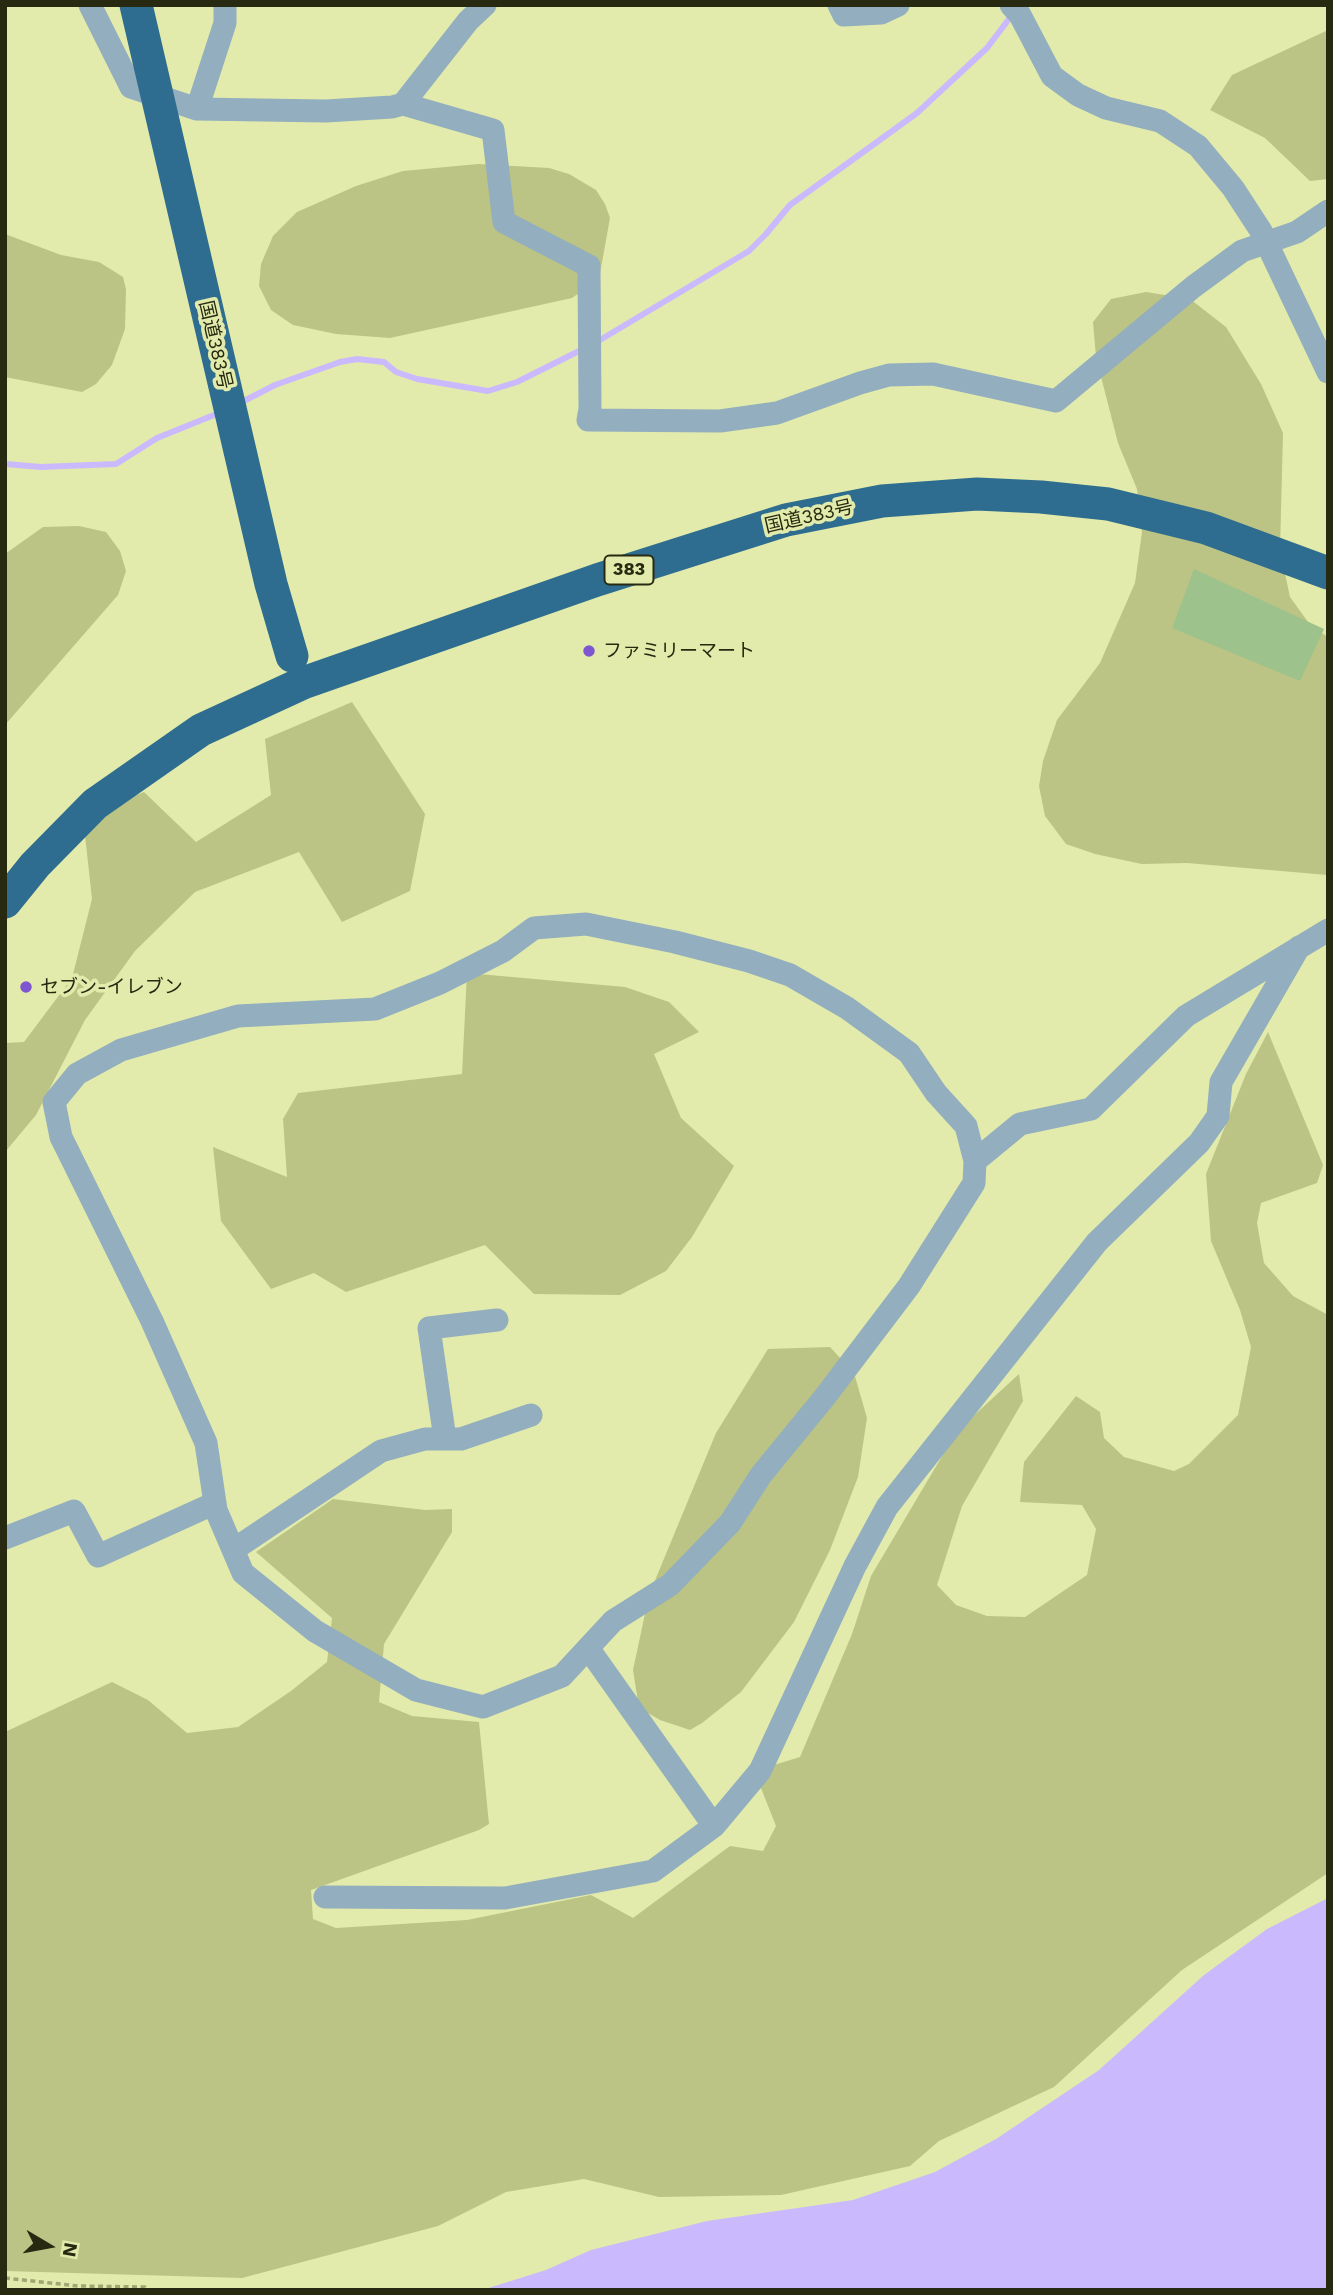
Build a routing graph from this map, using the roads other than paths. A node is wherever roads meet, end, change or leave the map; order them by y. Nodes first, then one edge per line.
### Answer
1 (90, 5) edge
2 (136, 5) edge
3 (225, 5) edge
4 (485, 5) edge
5 (839, 5) edge
6 (898, 5) edge
7 (1011, 5) edge
8 (403, 104) junction
9 (197, 109) junction
10 (1328, 211) edge
11 (1267, 243) junction
12 (1328, 372) edge
13 (1328, 573) edge
14 (298, 669) junction
15 (5, 902) edge
16 (1328, 930) edge
17 (1299, 947) junction
18 (975, 1161) junction
19 (496, 1320) dead end
20 (531, 1415) dead end
21 (445, 1439) junction
22 (215, 1503) junction
23 (5, 1538) edge
24 (233, 1550) junction
25 (588, 1648) junction
26 (714, 1826) junction
27 (326, 1897) dead end

1 - 9 street
2 - 14 highway, 国道383号, bridge
3 - 9 street
4 - 8 street
5 - 6 street
7 - 11 street
8 - 9 street
8 - 11 street
10 - 11 street
11 - 12 street
13 - 14 highway, 国道383号 / 383
14 - 15 highway, 国道383号 / 383
16 - 17 street
17 - 18 street
17 - 26 street
18 - 22 street
18 - 25 street
19 - 21 street
20 - 21 street
21 - 24 street
22 - 23 street
22 - 24 street
24 - 25 street
25 - 26 street
26 - 27 street

